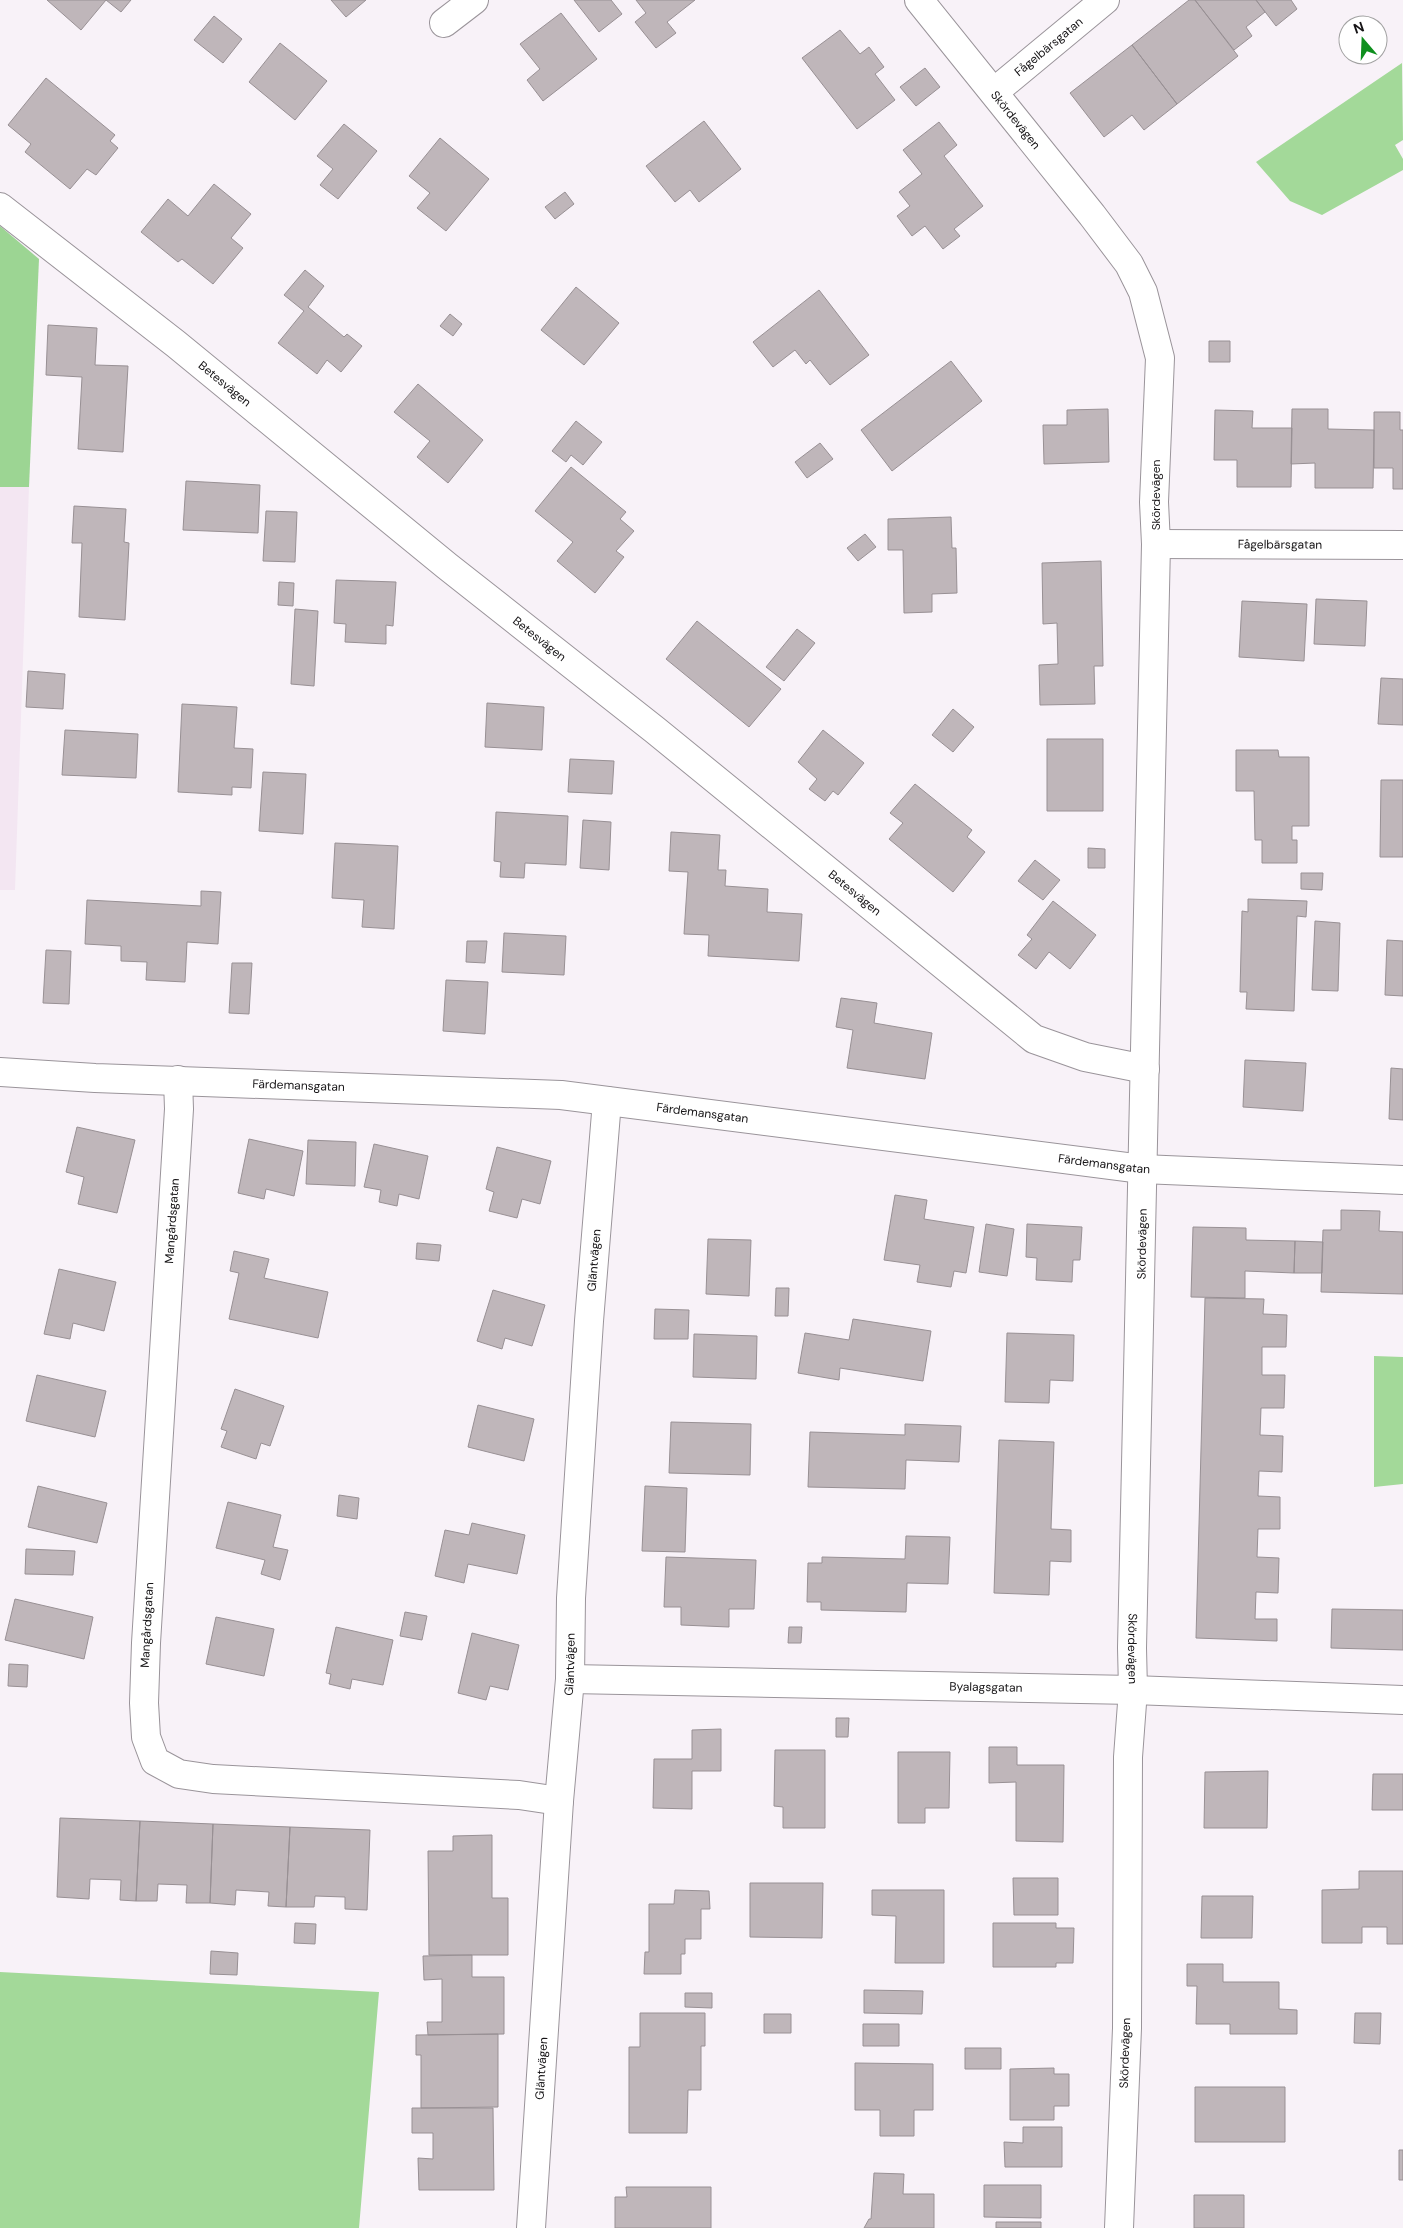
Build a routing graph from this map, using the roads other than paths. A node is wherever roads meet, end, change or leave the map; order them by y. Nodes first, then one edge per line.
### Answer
1 (474, 0) edge
2 (919, 0) edge
3 (1105, 0) edge
4 (444, 23) dead end
5 (994, 92) junction
6 (0, 207) edge
7 (1156, 544) junction
8 (1403, 545) edge
9 (1146, 1069) junction
10 (0, 1072) edge
11 (178, 1080) junction
12 (608, 1101) junction
13 (1142, 1169) junction
14 (1403, 1180) edge
15 (570, 1679) junction
16 (1132, 1690) junction
17 (1403, 1700) edge
18 (559, 1801) junction
19 (532, 2228) edge
20 (1119, 2228) edge

1 - 4 street
2 - 5 street, Skördevägen
3 - 5 street, Fågelbärsgatan
5 - 7 street, Skördevägen
6 - 9 street, Betesvägen
7 - 8 street, Fågelbärsgatan
7 - 9 street, Skördevägen
9 - 13 street, Skördevägen
10 - 11 street, Färdemansgatan
11 - 12 street, Färdemansgatan
11 - 18 street, Mangårdsgatan
12 - 13 street, Färdemansgatan
12 - 15 street, Gläntvägen
13 - 14 street, Färdemansgatan
13 - 16 street, Skördevägen
15 - 16 street, Byalagsgatan
15 - 18 street, Gläntvägen
16 - 17 street, Byalagsgatan
16 - 20 street, Skördevägen
18 - 19 street, Gläntvägen

